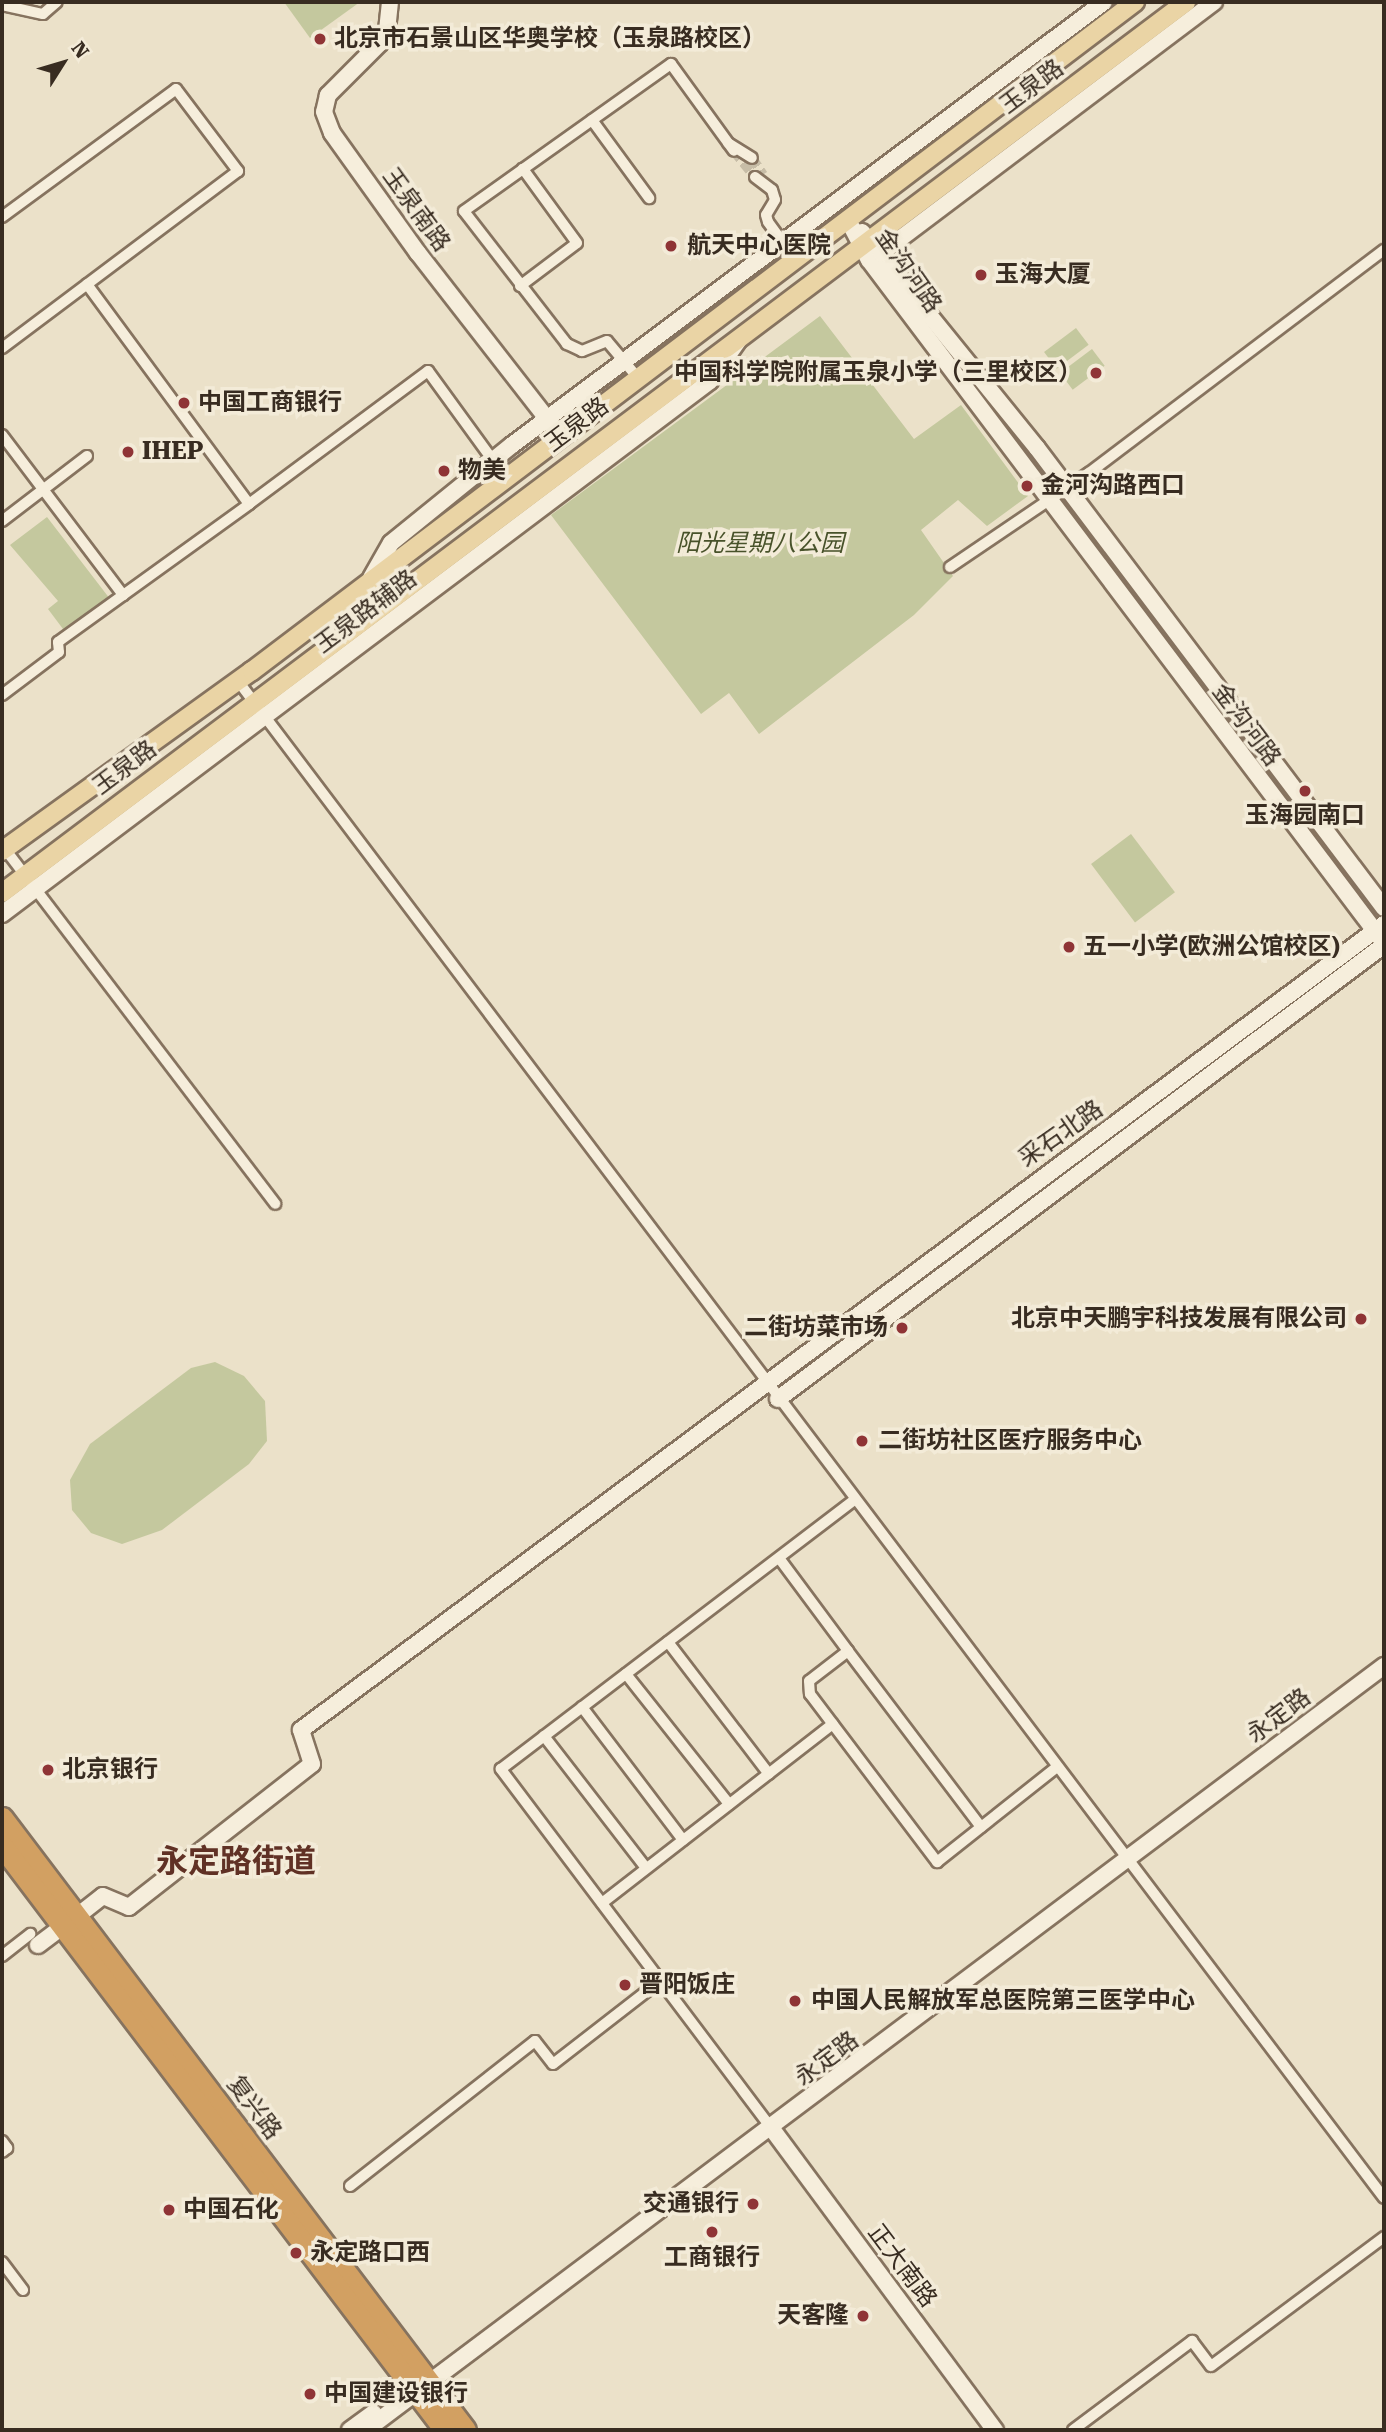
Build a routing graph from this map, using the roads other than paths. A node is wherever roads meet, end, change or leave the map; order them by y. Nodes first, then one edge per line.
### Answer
1 (57, 2) edge
2 (390, 2) edge
3 (1104, 2) edge
4 (1135, 2) edge
5 (1186, 2) edge
6 (1214, 2) edge
7 (2, 5) edge
8 (1186, 23) junction
9 (1059, 37) junction
10 (1136, 40) junction
11 (1033, 79) junction
12 (592, 120) junction
13 (752, 158) tunnel mouth
14 (523, 169) junction
15 (907, 177) junction
16 (762, 179) tunnel mouth
17 (649, 198) dead end
18 (916, 204) junction
19 (2, 217) edge
20 (848, 220) junction
21 (828, 235) junction
22 (783, 243) junction
23 (871, 246) junction
24 (1384, 250) edge
25 (795, 260) junction
26 (831, 267) junction
27 (86, 284) junction
28 (520, 286) junction
29 (742, 333) junction
30 (2, 348) edge
31 (625, 361) junction
32 (638, 378) junction
33 (546, 418) junction
34 (2, 435) edge
35 (561, 437) junction
36 (88, 456) dead end
37 (493, 460) junction
38 (505, 477) junction
39 (43, 490) junction
40 (1065, 490) junction
41 (1049, 501) junction
42 (249, 504) junction
43 (2, 521) edge
44 (950, 568) dead end
45 (371, 578) junction
46 (123, 595) junction
47 (265, 660) junction
48 (280, 679) junction
49 (237, 681) junction
50 (2, 695) edge
51 (253, 700) junction
52 (264, 717) junction
53 (3, 850) edge
54 (30, 883) junction
55 (2, 892) edge
56 (1384, 908) edge
57 (2, 914) edge
58 (1382, 936) edge
59 (275, 1204) dead end
60 (767, 1384) junction
61 (778, 1399) junction
62 (854, 1500) junction
63 (779, 1558) junction
64 (667, 1642) junction
65 (848, 1651) junction
66 (1384, 1665) edge
67 (626, 1674) junction
68 (582, 1707) junction
69 (833, 1724) junction
70 (544, 1736) junction
71 (1057, 1767) junction
72 (769, 1773) junction
73 (729, 1804) junction
74 (2, 1818) edge
75 (981, 1827) junction
76 (683, 1840) junction
77 (2, 1846) edge
78 (1127, 1858) junction
79 (646, 1868) junction
80 (602, 1903) junction
81 (70, 1921) junction
82 (34, 1940) joint
83 (2, 1956) edge
84 (660, 1981) junction
85 (772, 2129) junction
86 (2, 2141) edge
87 (2, 2152) edge
88 (350, 2186) dead end
89 (1384, 2198) edge
90 (1384, 2236) edge
91 (2, 2262) edge
92 (23, 2290) dead end
93 (418, 2386) junction
94 (350, 2430) edge
95 (366, 2430) edge
96 (445, 2430) edge
97 (465, 2430) edge
98 (995, 2430) edge
99 (1073, 2430) edge

1 - 7 street
2 - 33 street, 玉泉南路
3 - 9 street
4 - 11 main road, 玉泉路
5 - 10 main road, 玉泉路
6 - 8 street
8 - 10 street
8 - 23 street
9 - 11 street
9 - 22 street
10 - 18 main road, 玉泉路
11 - 15 main road, 玉泉路
12 - 13 street
12 - 14 street
12 - 17 street
14 - 28 street
14 - 28 street
15 - 18 main road
15 - 20 main road, 玉泉路
16 - 22 street
18 - 23 main road, 玉泉路
19 - 27 street
20 - 21 main road, 玉泉路
20 - 23 street, 金沟河路
21 - 25 main road, 玉泉路
21 - 26 main road
22 - 25 street
22 - 31 street
23 - 26 main road, 玉泉路
23 - 40 street, 金沟河路
23 - 41 street, 金沟河路
24 - 40 street
25 - 32 main road, 玉泉路
26 - 29 main road, 玉泉路
27 - 30 street
27 - 42 street
28 - 31 street
29 - 48 main road, 玉泉路
29 - 52 street, 玉泉路辅路
31 - 32 street
31 - 33 street
32 - 35 main road, 玉泉路
33 - 35 street, 玉泉南路
33 - 37 street
34 - 39 street
35 - 38 main road, 玉泉路
36 - 39 street
37 - 38 street
37 - 42 street
37 - 45 street
38 - 45 main road, 玉泉路
39 - 43 street
39 - 46 street
40 - 41 street
40 - 56 street, 金沟河路
41 - 44 street
41 - 58 street, 金沟河路
42 - 46 street
45 - 47 main road, 玉泉路
46 - 50 street
47 - 48 main road
47 - 49 main road, 玉泉路
48 - 51 main road, 玉泉路
49 - 51 street
49 - 53 main road, 玉泉路
51 - 52 street
51 - 54 main road, 玉泉路
52 - 54 street, 玉泉路辅路
52 - 60 street
53 - 54 street
54 - 55 main road, 玉泉路
54 - 57 street, 玉泉路辅路
54 - 59 street
58 - 60 street, 采石北路
58 - 61 street, 采石北路
60 - 61 street
60 - 81 street, 采石北路
61 - 62 street
62 - 63 street
62 - 71 street
63 - 64 street
63 - 65 street
64 - 67 street
64 - 72 street
65 - 69 street
65 - 75 street
66 - 78 street, 永定路
67 - 68 street
67 - 73 street
68 - 70 street
68 - 76 street
69 - 72 street
69 - 75 street
70 - 79 street
70 - 80 street
71 - 75 street
71 - 78 street
72 - 73 street
73 - 76 street
74 - 81 highway, 复兴路
76 - 79 street
77 - 81 highway, 复兴路
78 - 85 street, 永定路
78 - 89 street
79 - 80 street
80 - 84 street
81 - 82 street
81 - 93 highway, 复兴路
82 - 83 street
84 - 85 street
84 - 88 street
85 - 93 street, 永定路
85 - 98 street, 正大南路
86 - 87 street
90 - 99 street
91 - 92 street
93 - 94 street, 永定路
93 - 95 street, 永定路
93 - 96 highway, 复兴路
93 - 97 highway, 复兴路

